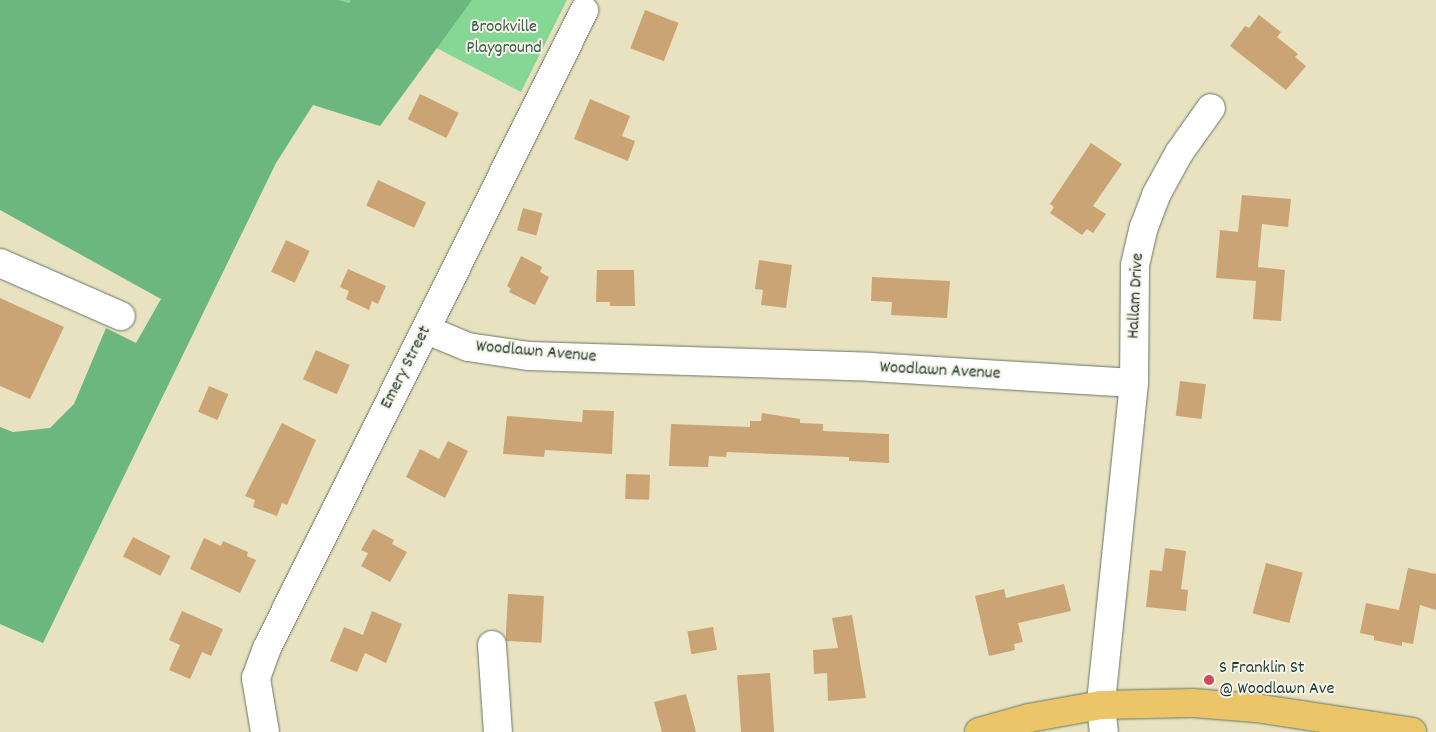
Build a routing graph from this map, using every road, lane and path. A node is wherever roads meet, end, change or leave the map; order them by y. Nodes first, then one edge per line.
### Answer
1 (584, 11) dead end
2 (1211, 108) dead end
3 (0, 263) edge
4 (121, 316) dead end
5 (426, 330) junction
6 (1134, 383) junction
7 (492, 646) dead end
8 (1101, 705) junction
9 (265, 732) edge
10 (498, 732) edge
11 (979, 732) edge
12 (1104, 732) edge
13 (1412, 732) edge

1 - 5 street, Emery Street
2 - 6 street, Hallam Drive
3 - 4 street
5 - 6 street, Woodlawn Avenue
5 - 9 street, Emery Street
6 - 8 street
7 - 10 street
8 - 11 main road
8 - 12 street
8 - 13 main road

